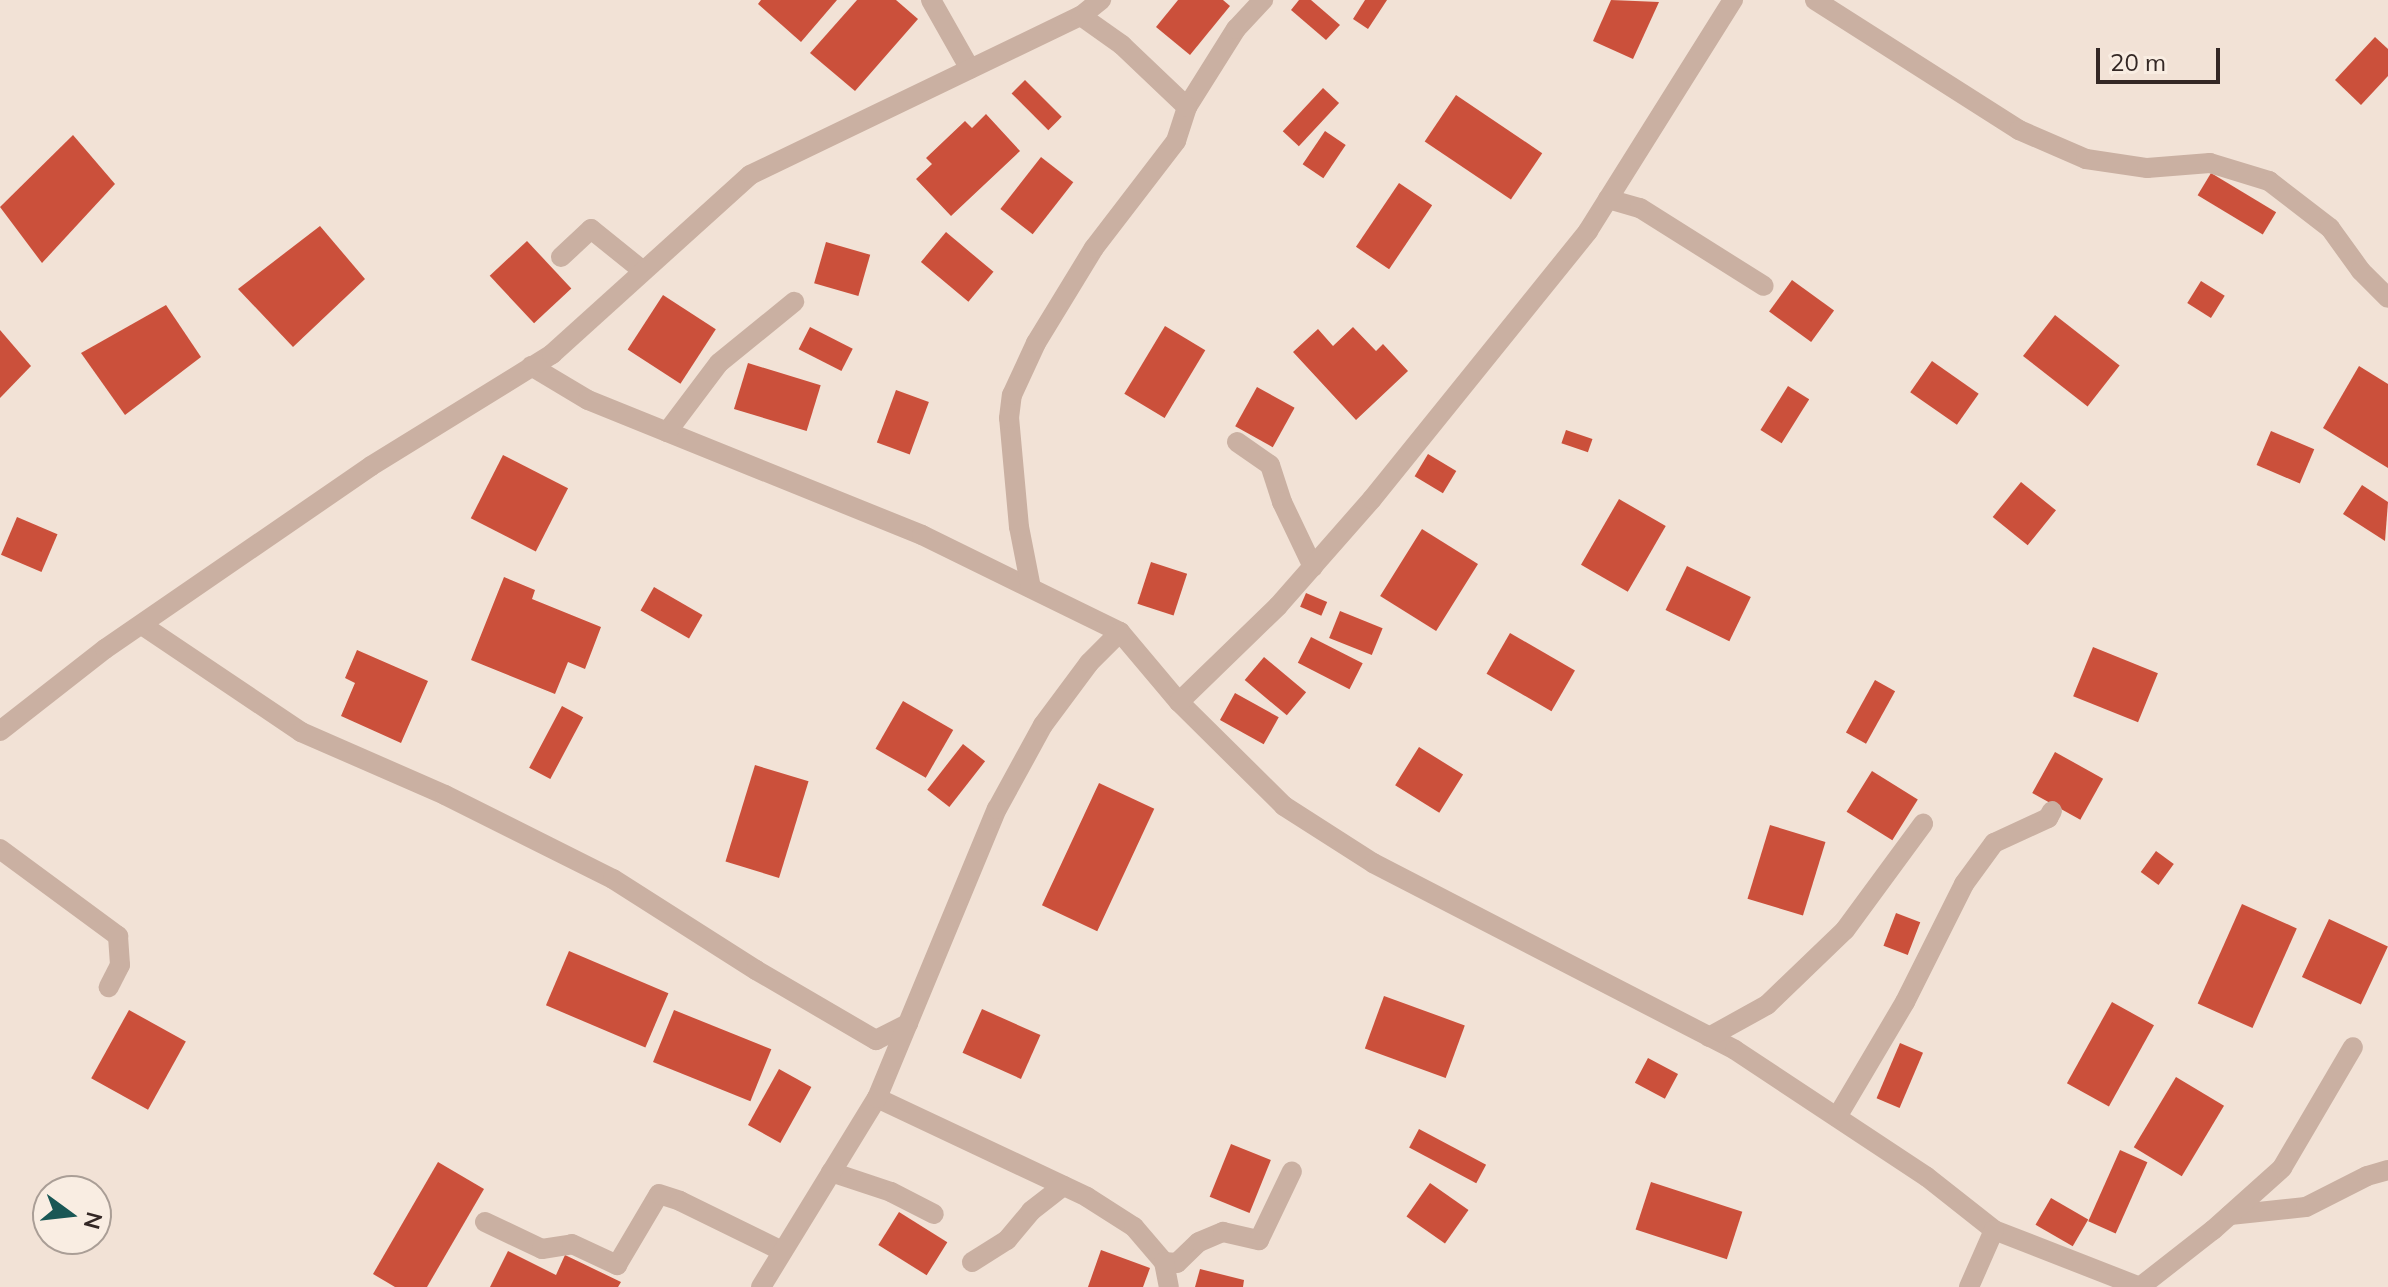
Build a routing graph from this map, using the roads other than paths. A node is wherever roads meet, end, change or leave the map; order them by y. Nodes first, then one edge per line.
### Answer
1 (931, 0) edge
2 (1101, 0) edge
3 (1263, 0) edge
4 (1733, 0) edge
5 (1815, 0) edge
6 (1081, 16) junction
7 (970, 69) junction
8 (1187, 107) junction
9 (1608, 199) junction
10 (561, 257) dead end
11 (643, 271) junction
12 (1764, 286) dead end
13 (2388, 298) edge
14 (794, 302) dead end
15 (531, 366) junction
16 (667, 432) junction
17 (1237, 442) dead end
18 (1313, 567) junction
19 (1031, 588) junction
20 (142, 625) junction
21 (1120, 632) junction
22 (1179, 702) junction
23 (0, 731) edge
24 (2052, 811) dead end
25 (1923, 824) dead end
26 (0, 849) edge
27 (109, 987) dead end
28 (908, 1024) junction
29 (1709, 1037) junction
30 (2353, 1047) dead end
31 (877, 1098) junction
32 (1837, 1117) junction
33 (2388, 1170) edge
34 (1292, 1171) dead end
35 (831, 1172) junction
36 (1063, 1186) junction
37 (934, 1214) dead end
38 (2230, 1215) junction
39 (485, 1222) dead end
40 (1994, 1230) junction
41 (782, 1251) junction
42 (972, 1262) dead end
43 (1164, 1262) junction
44 (761, 1287) edge
45 (1169, 1287) edge
46 (1969, 1287) edge
47 (2140, 1287) edge

1 - 7 street
2 - 6 street
3 - 8 street
4 - 9 street
5 - 13 street
6 - 7 street
6 - 8 street
7 - 11 street
8 - 19 street
9 - 12 street
9 - 18 street
10 - 11 street
11 - 15 street
14 - 16 street
15 - 16 street
15 - 20 street
16 - 19 street
17 - 18 street
18 - 22 street
19 - 21 street
20 - 23 street
20 - 28 street
21 - 22 street
21 - 28 street
22 - 29 street
24 - 32 street
25 - 29 street
26 - 27 street
28 - 31 street
29 - 32 street
30 - 38 street
31 - 35 street
31 - 36 street
32 - 40 street
33 - 38 street
34 - 43 street
35 - 37 street
35 - 41 street
36 - 42 street
36 - 43 street
38 - 47 street
39 - 41 street
40 - 46 street
40 - 47 street
41 - 44 street
43 - 45 street

